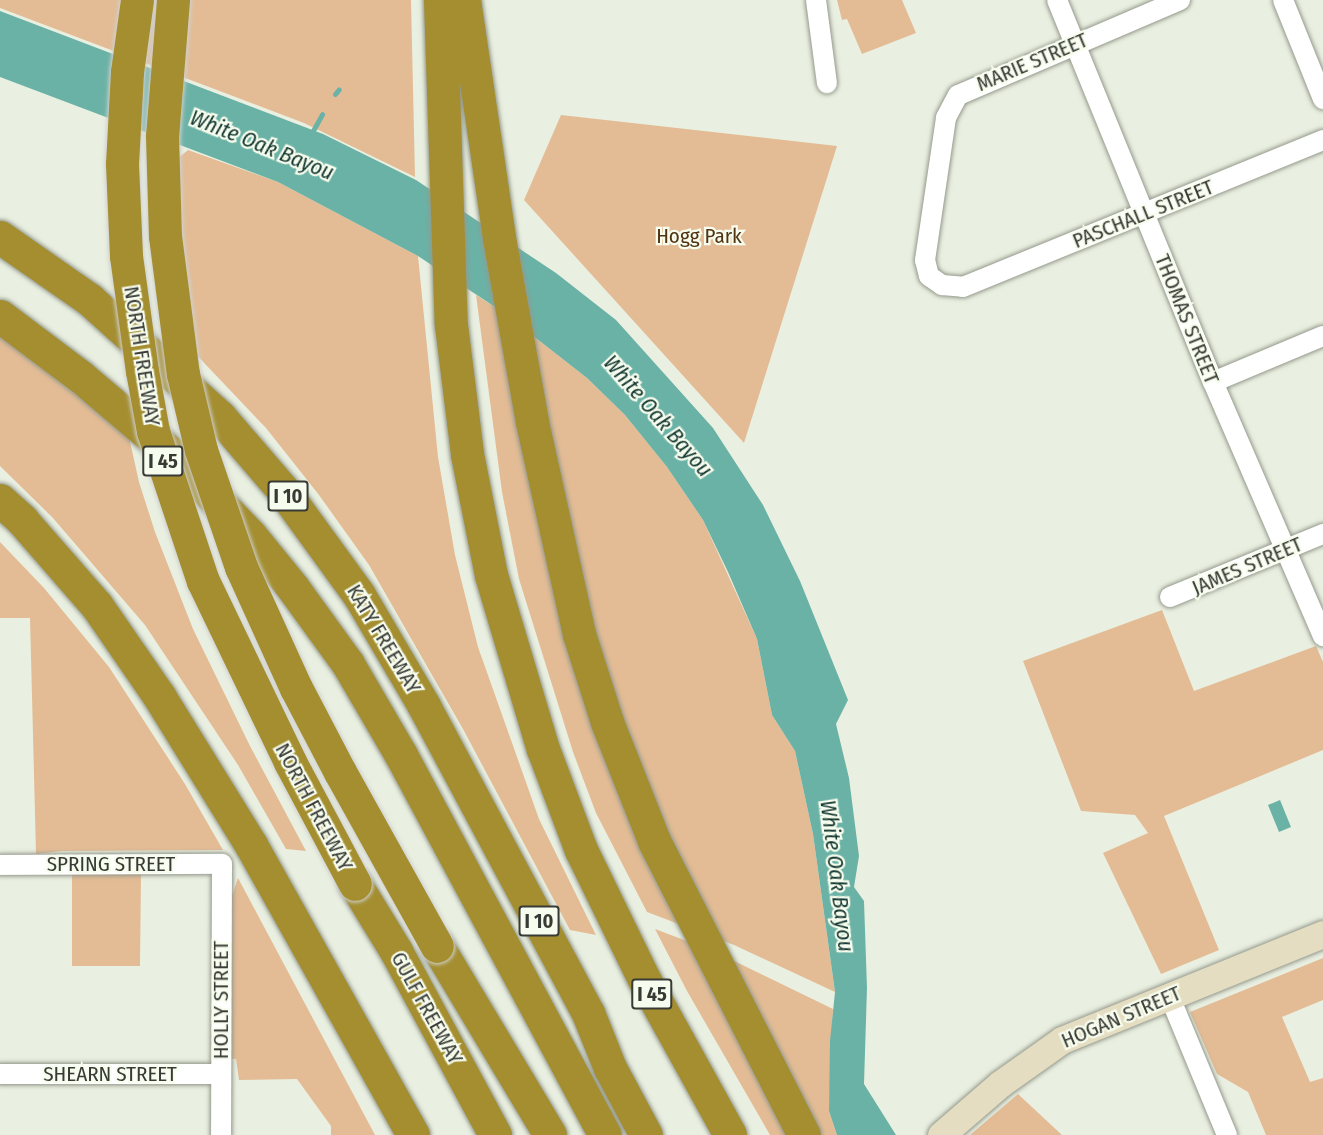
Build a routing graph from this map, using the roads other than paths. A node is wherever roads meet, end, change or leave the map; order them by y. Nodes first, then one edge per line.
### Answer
1 (137, 0) edge
2 (173, 0) edge
3 (440, 0) edge
4 (464, 0) edge
5 (816, 0) edge
6 (1057, 0) edge
7 (1180, 0) edge
8 (1283, 0) edge
9 (1075, 44) junction
10 (827, 83) dead end
11 (1323, 99) edge
12 (1323, 140) edge
13 (1145, 213) junction
14 (0, 237) edge
15 (963, 287) joint
16 (0, 316) edge
17 (1323, 336) edge
18 (1213, 382) junction
19 (11, 510) edge
20 (1323, 534) edge
21 (1284, 550) junction
22 (1170, 597) dead end
23 (1323, 636) edge
24 (222, 864) joint
25 (0, 865) edge
26 (355, 884) joint
27 (1323, 934) edge
28 (1169, 995) junction
29 (462, 1071) junction
30 (0, 1074) edge
31 (220, 1074) junction
32 (221, 1135) edge
33 (413, 1135) edge
34 (495, 1135) edge
35 (507, 1135) edge
36 (550, 1135) edge
37 (604, 1135) edge
38 (646, 1135) edge
39 (730, 1135) edge
40 (804, 1135) edge
41 (941, 1135) edge
42 (1227, 1135) edge

1 - 26 highway, NORTH FREEWAY / I 45, bridge
2 - 36 highway, bridge
3 - 39 highway, I 45
4 - 40 highway
5 - 10 street
6 - 9 street, THOMAS STREET
7 - 9 street, MARIE STREET
8 - 11 street
9 - 13 street, THOMAS STREET
9 - 15 street, MARIE STREET
12 - 13 street, PASCHALL STREET
13 - 15 street, PASCHALL STREET
13 - 18 street, THOMAS STREET
14 - 38 highway, KATY FREEWAY / I 10
16 - 37 highway, bridge
17 - 18 street
18 - 21 street, THOMAS STREET
19 - 33 highway
20 - 21 street, JAMES STREET
21 - 22 street, JAMES STREET
21 - 23 street, THOMAS STREET
24 - 25 street, SPRING STREET
24 - 31 street, HOLLY STREET
26 - 29 highway, GULF FREEWAY / I 45
27 - 28 main road, HOGAN STREET
28 - 41 main road, HOGAN STREET
28 - 42 street
29 - 34 highway, GULF FREEWAY / I 45
29 - 35 highway
30 - 31 street, SHEARN STREET
31 - 32 street, HOLLY STREET

